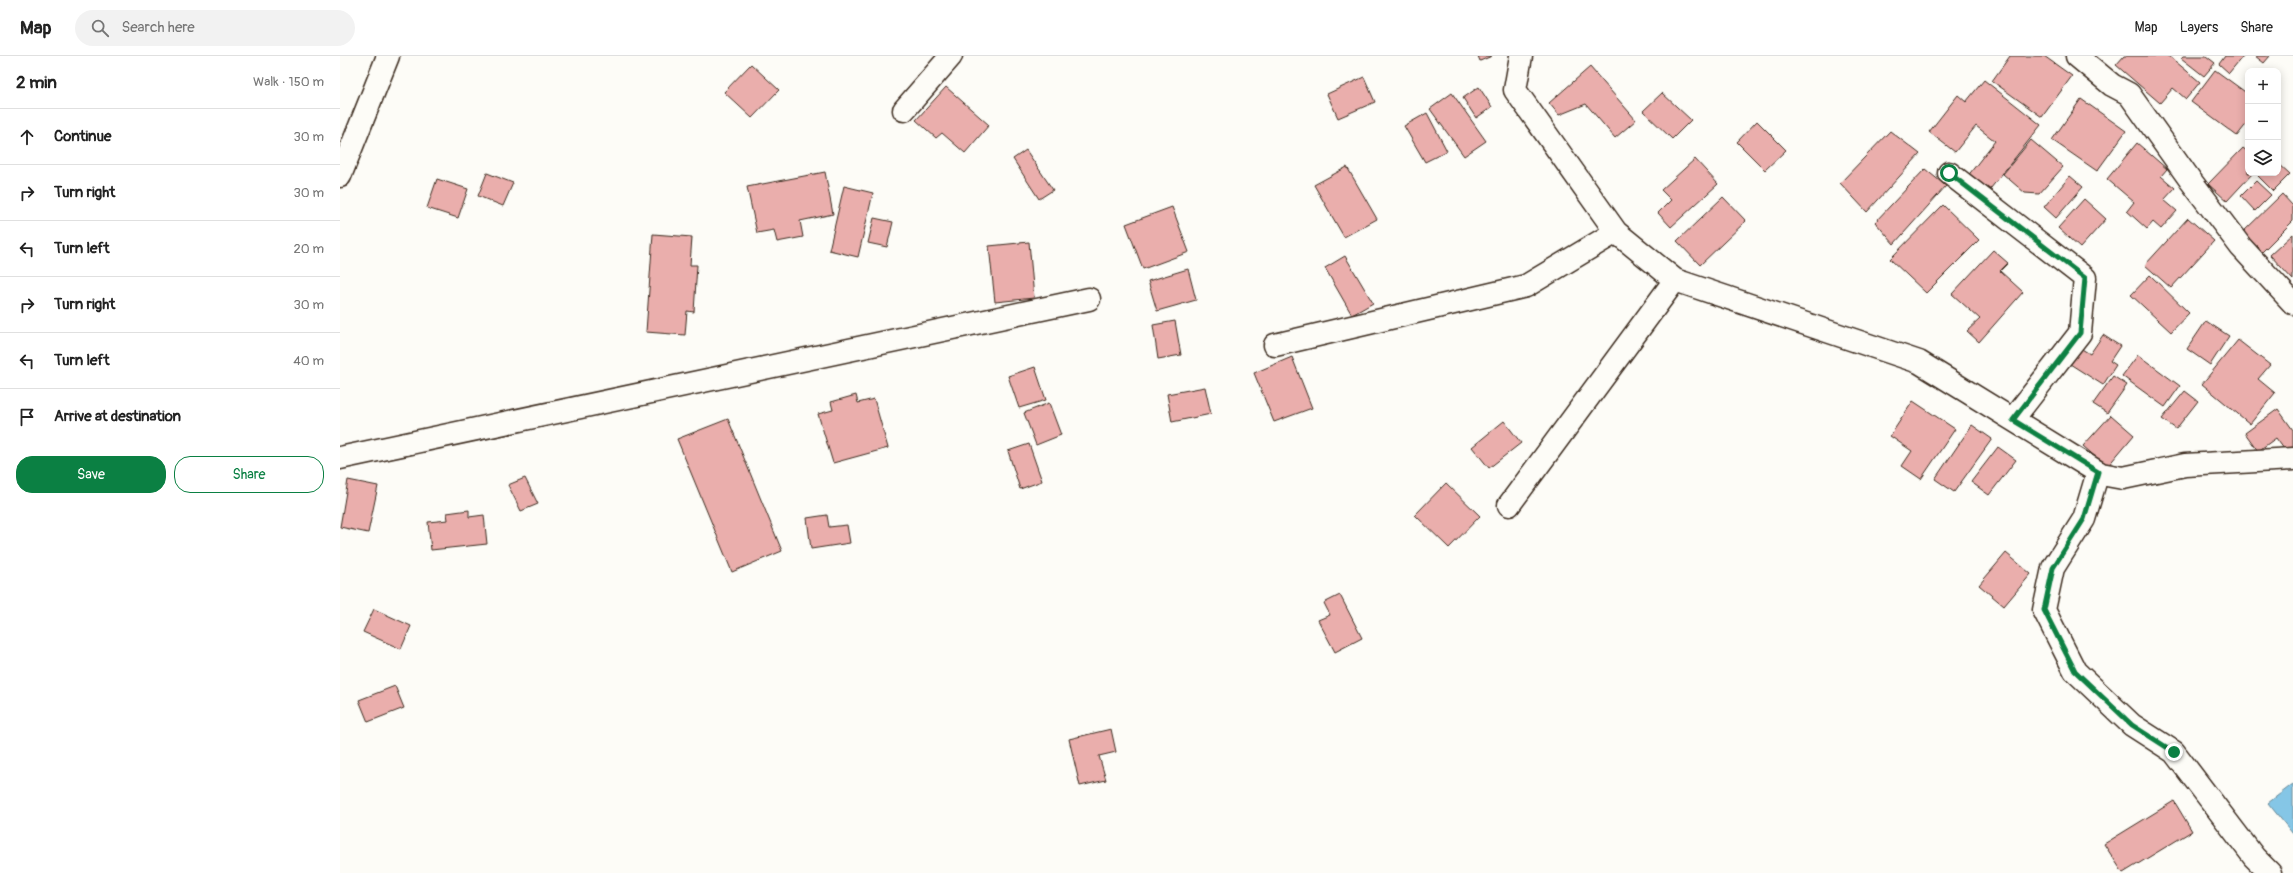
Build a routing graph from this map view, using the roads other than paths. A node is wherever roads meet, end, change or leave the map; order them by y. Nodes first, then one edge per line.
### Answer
1 (388, 56) edge
2 (951, 56) edge
3 (1521, 56) edge
4 (2077, 56) edge
5 (904, 110) dead end
6 (1949, 173) dead end
7 (340, 176) edge
8 (1616, 232) junction
9 (1675, 280) junction
10 (1089, 299) dead end
11 (2293, 303) edge
12 (1275, 345) dead end
13 (2013, 420) junction
14 (340, 458) edge
15 (2293, 459) edge
16 (2098, 472) junction
17 (1509, 506) dead end
18 (2270, 873) edge

1 - 7 street
2 - 5 street
3 - 8 street
4 - 11 street
6 - 13 street
8 - 9 street
8 - 12 street
9 - 13 street
9 - 17 street
10 - 14 street
13 - 16 street
15 - 16 street
16 - 18 street

